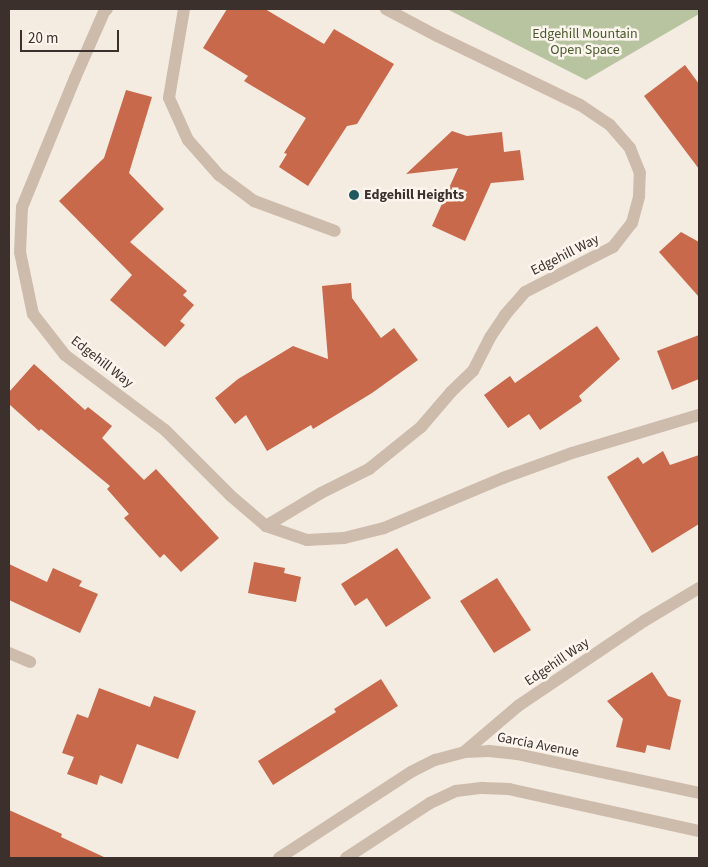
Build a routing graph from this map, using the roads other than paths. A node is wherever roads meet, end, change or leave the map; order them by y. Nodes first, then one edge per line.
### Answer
1 (107, 9) edge
2 (184, 9) edge
3 (386, 9) edge
4 (335, 231) dead end
5 (699, 415) edge
6 (266, 526) junction
7 (699, 588) edge
8 (9, 653) edge
9 (30, 662) dead end
10 (464, 752) junction
11 (699, 793) edge
12 (699, 831) edge
13 (279, 858) edge
14 (346, 858) edge

1 - 6 street, Edgehill Way
2 - 4 street
3 - 6 street, Edgehill Way
5 - 6 street, Edgehill Way
7 - 10 street, Edgehill Way
8 - 9 street
10 - 11 street, Garcia Avenue
10 - 13 street, Garcia Avenue
12 - 14 street

